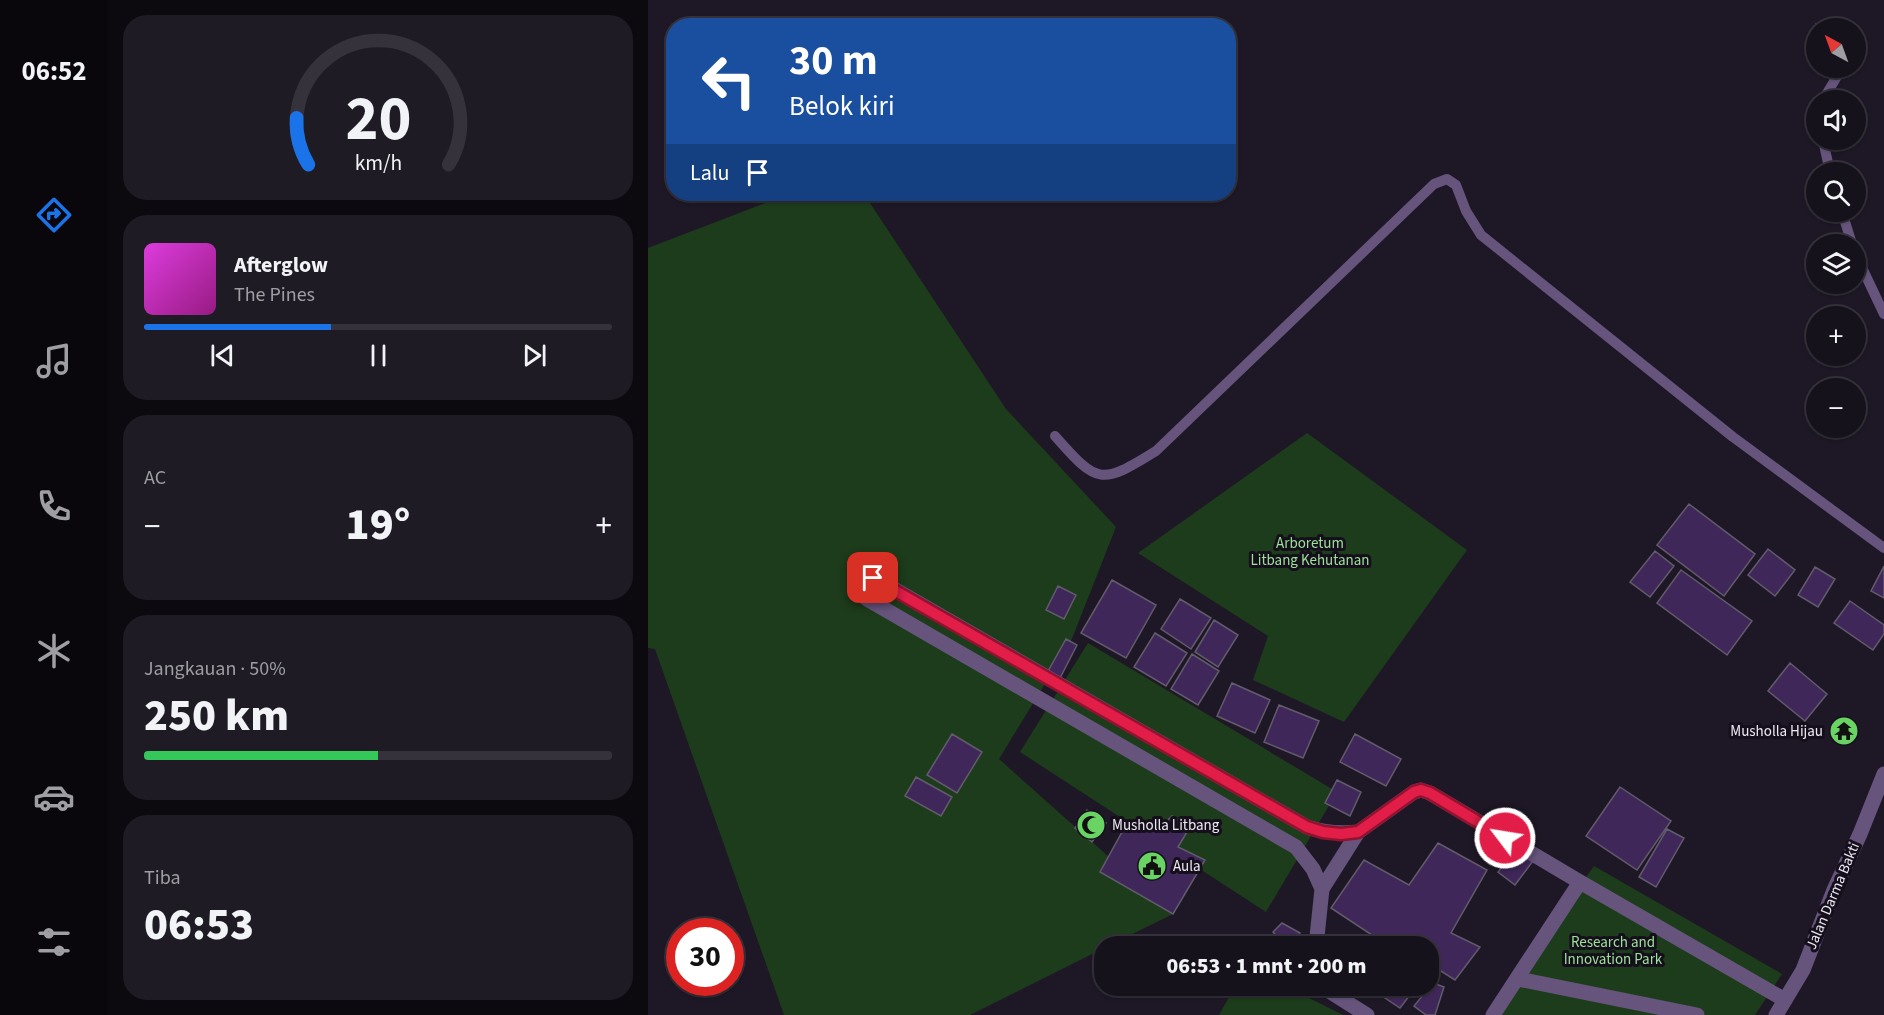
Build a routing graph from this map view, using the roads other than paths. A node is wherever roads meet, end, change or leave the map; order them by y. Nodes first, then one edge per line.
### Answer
1 (1866, 276) edge
2 (1884, 314) edge
3 (1055, 436) dead end
4 (1884, 548) edge
5 (1053, 681) junction
6 (1042, 700) junction
7 (1884, 774) edge
8 (1307, 827) junction
9 (1358, 832) junction
10 (1296, 847) junction
11 (1580, 882) junction
12 (1322, 889) junction
13 (1317, 936) edge
14 (1518, 978) junction
15 (1337, 996) edge
16 (1785, 1000) junction
17 (1367, 1015) edge
18 (1493, 1015) edge
19 (1697, 1015) edge
20 (1776, 1015) edge

1 - 2 lane
3 - 4 lane
5 - 6 street
5 - 6 street
5 - 8 street
6 - 10 street
7 - 16 street, Jalan Darma Bakti
8 - 9 street
8 - 10 street
9 - 11 street
9 - 12 street
10 - 12 street
11 - 14 street
11 - 16 street
12 - 13 street
14 - 18 street
14 - 19 street
15 - 17 street
16 - 20 street, Jalan Darma Bakti

